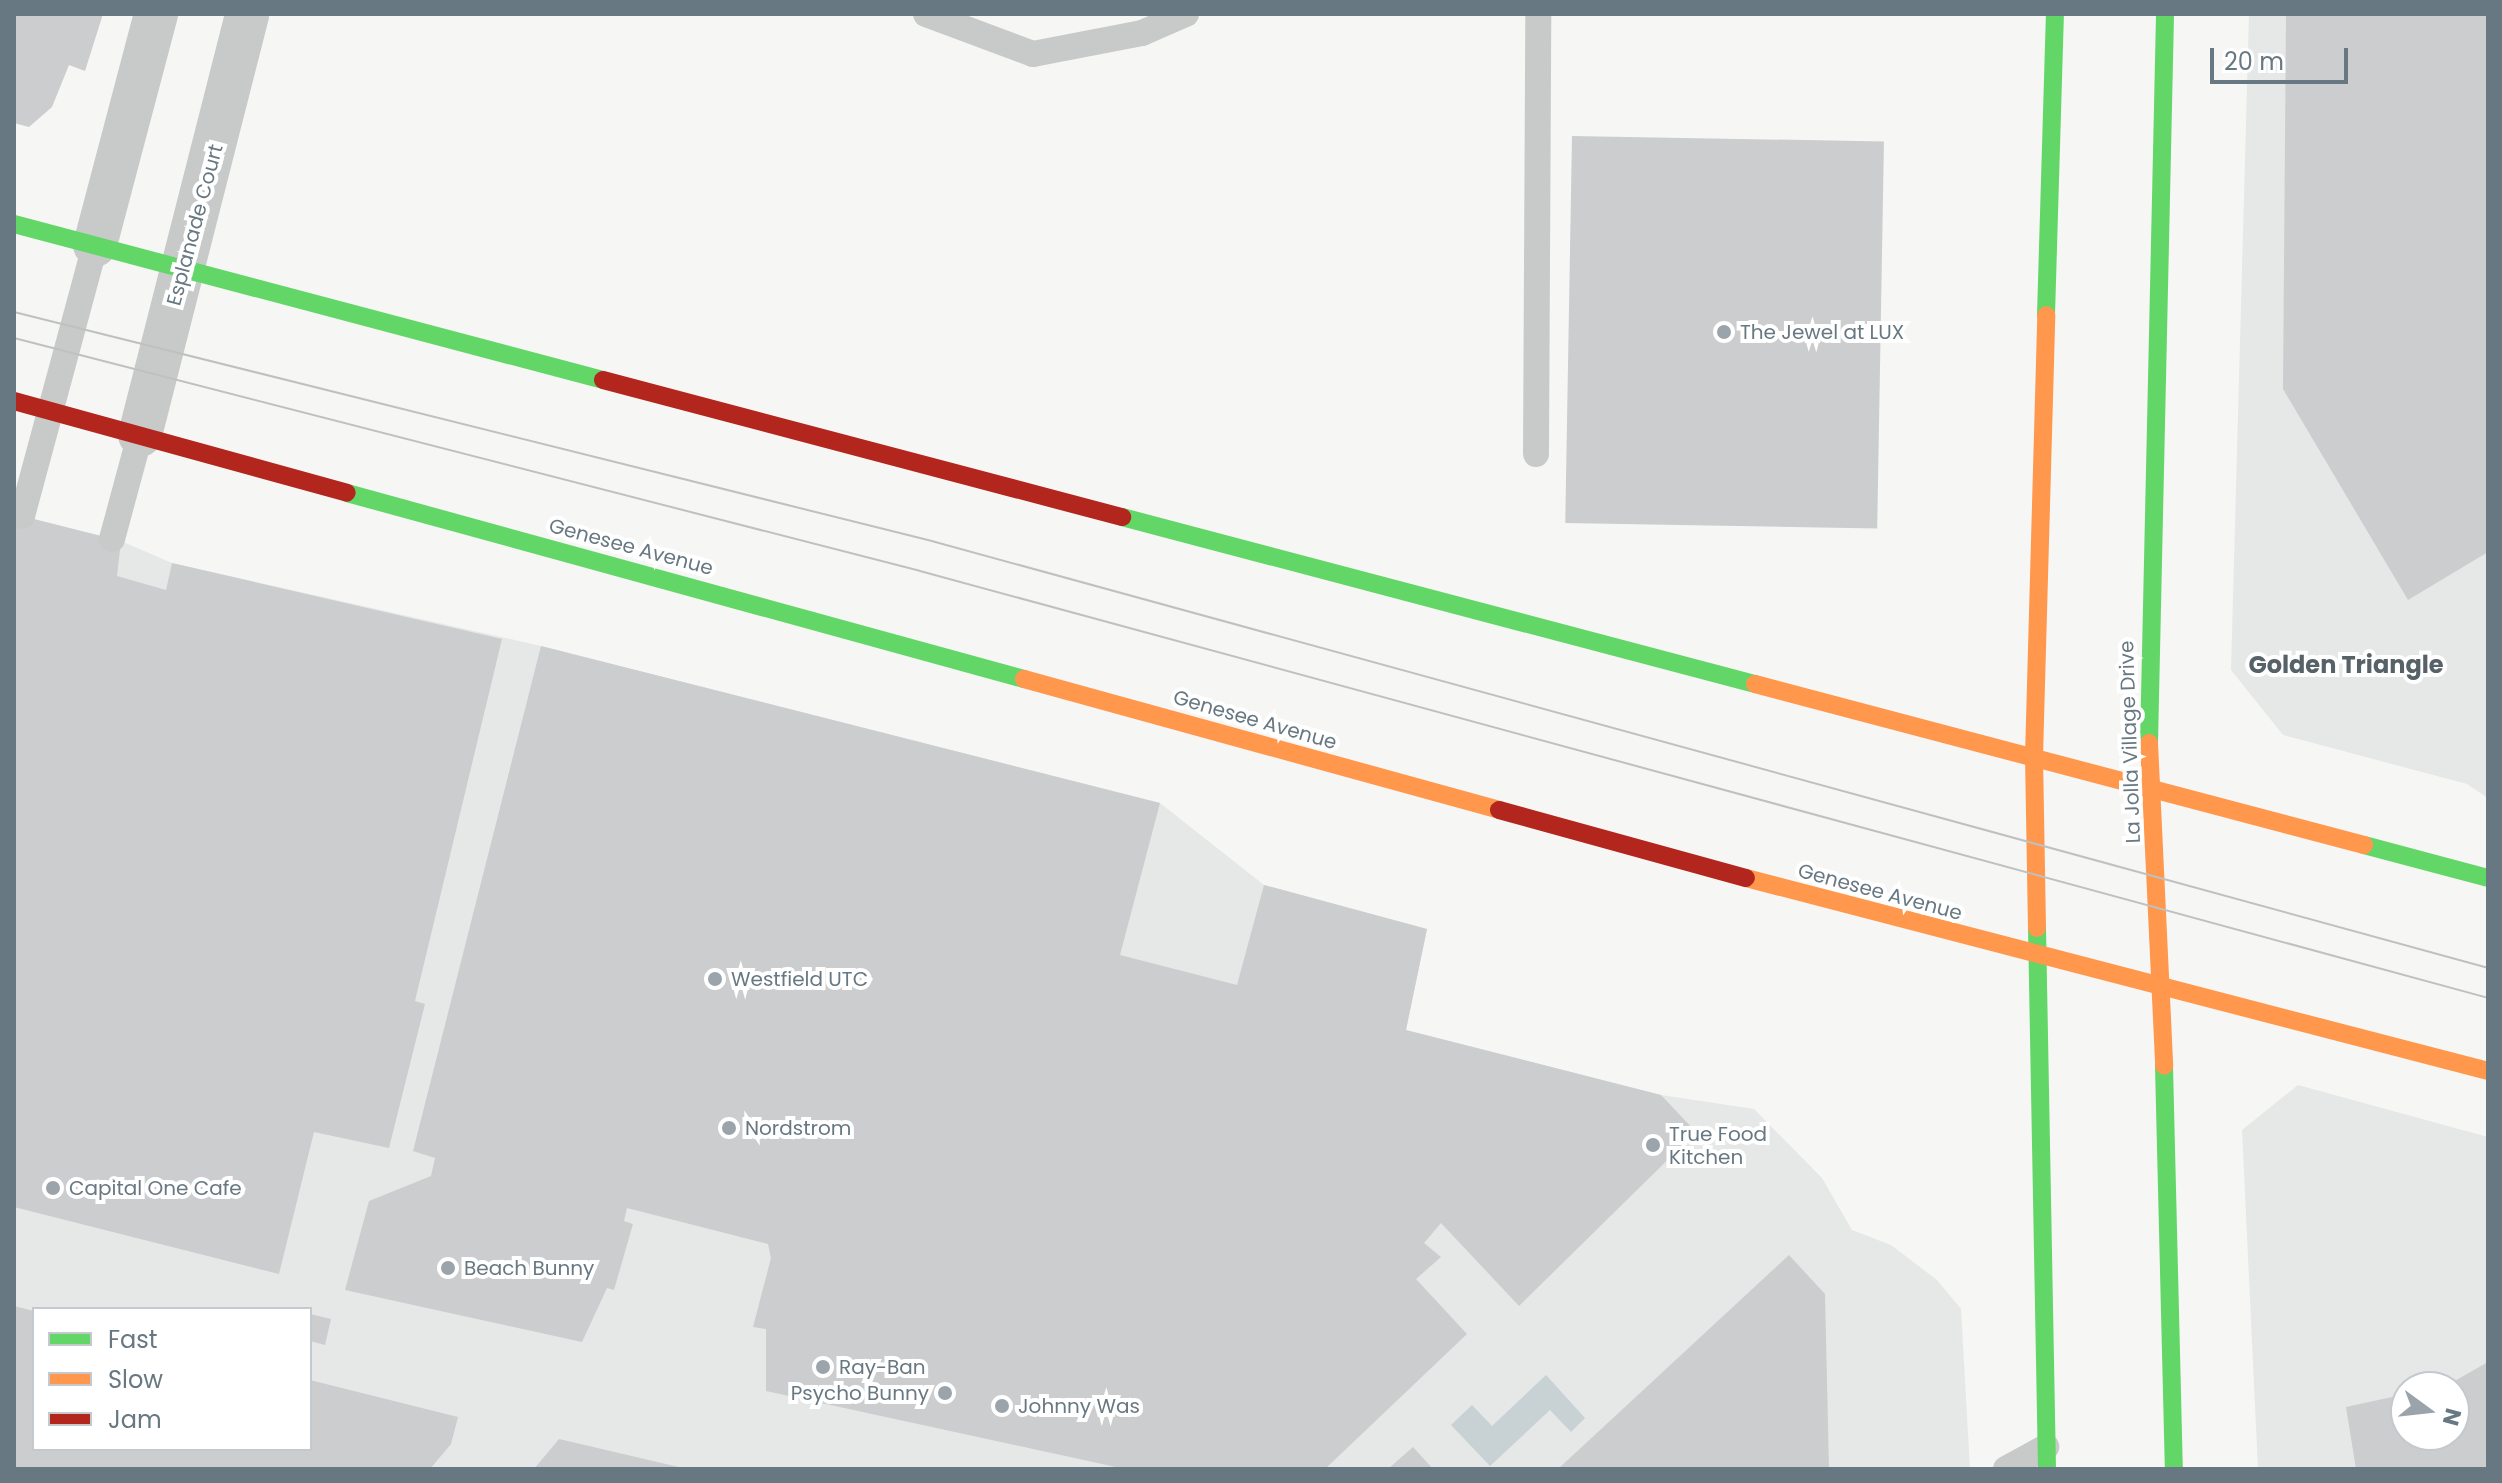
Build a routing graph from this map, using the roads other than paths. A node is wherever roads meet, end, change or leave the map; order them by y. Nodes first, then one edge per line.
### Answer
1 (156, 14) edge
2 (247, 14) edge
3 (926, 14) edge
4 (1186, 14) edge
5 (1538, 14) edge
6 (2055, 14) edge
7 (2165, 14) edge
8 (14, 224) edge
9 (95, 245) junction
10 (183, 269) junction
11 (14, 401) edge
12 (49, 409) junction
13 (140, 435) junction
14 (1536, 454) dead end
15 (22, 516) dead end
16 (112, 539) dead end
17 (2034, 756) junction
18 (2152, 786) junction
19 (2488, 878) edge
20 (2036, 953) junction
21 (2162, 983) junction
22 (2488, 1071) edge
23 (2046, 1458) edge
24 (2006, 1469) edge
25 (2174, 1469) edge

1 - 9 street
2 - 10 street, Esplanade Court
3 - 4 lane
5 - 14 lane
6 - 17 main road
7 - 18 main road, La Jolla Village Drive
8 - 9 main road
9 - 10 main road
9 - 12 lane
10 - 13 street, Esplanade Court
10 - 17 main road
11 - 12 main road, Genesee Avenue
12 - 13 main road, Genesee Avenue
12 - 15 lane
13 - 16 lane
13 - 20 main road, Genesee Avenue
17 - 18 main road
17 - 20 main road
18 - 19 main road
18 - 21 main road, La Jolla Village Drive
20 - 21 main road, Genesee Avenue
20 - 23 main road
21 - 22 main road, Genesee Avenue
21 - 25 main road, La Jolla Village Drive
23 - 24 lane

